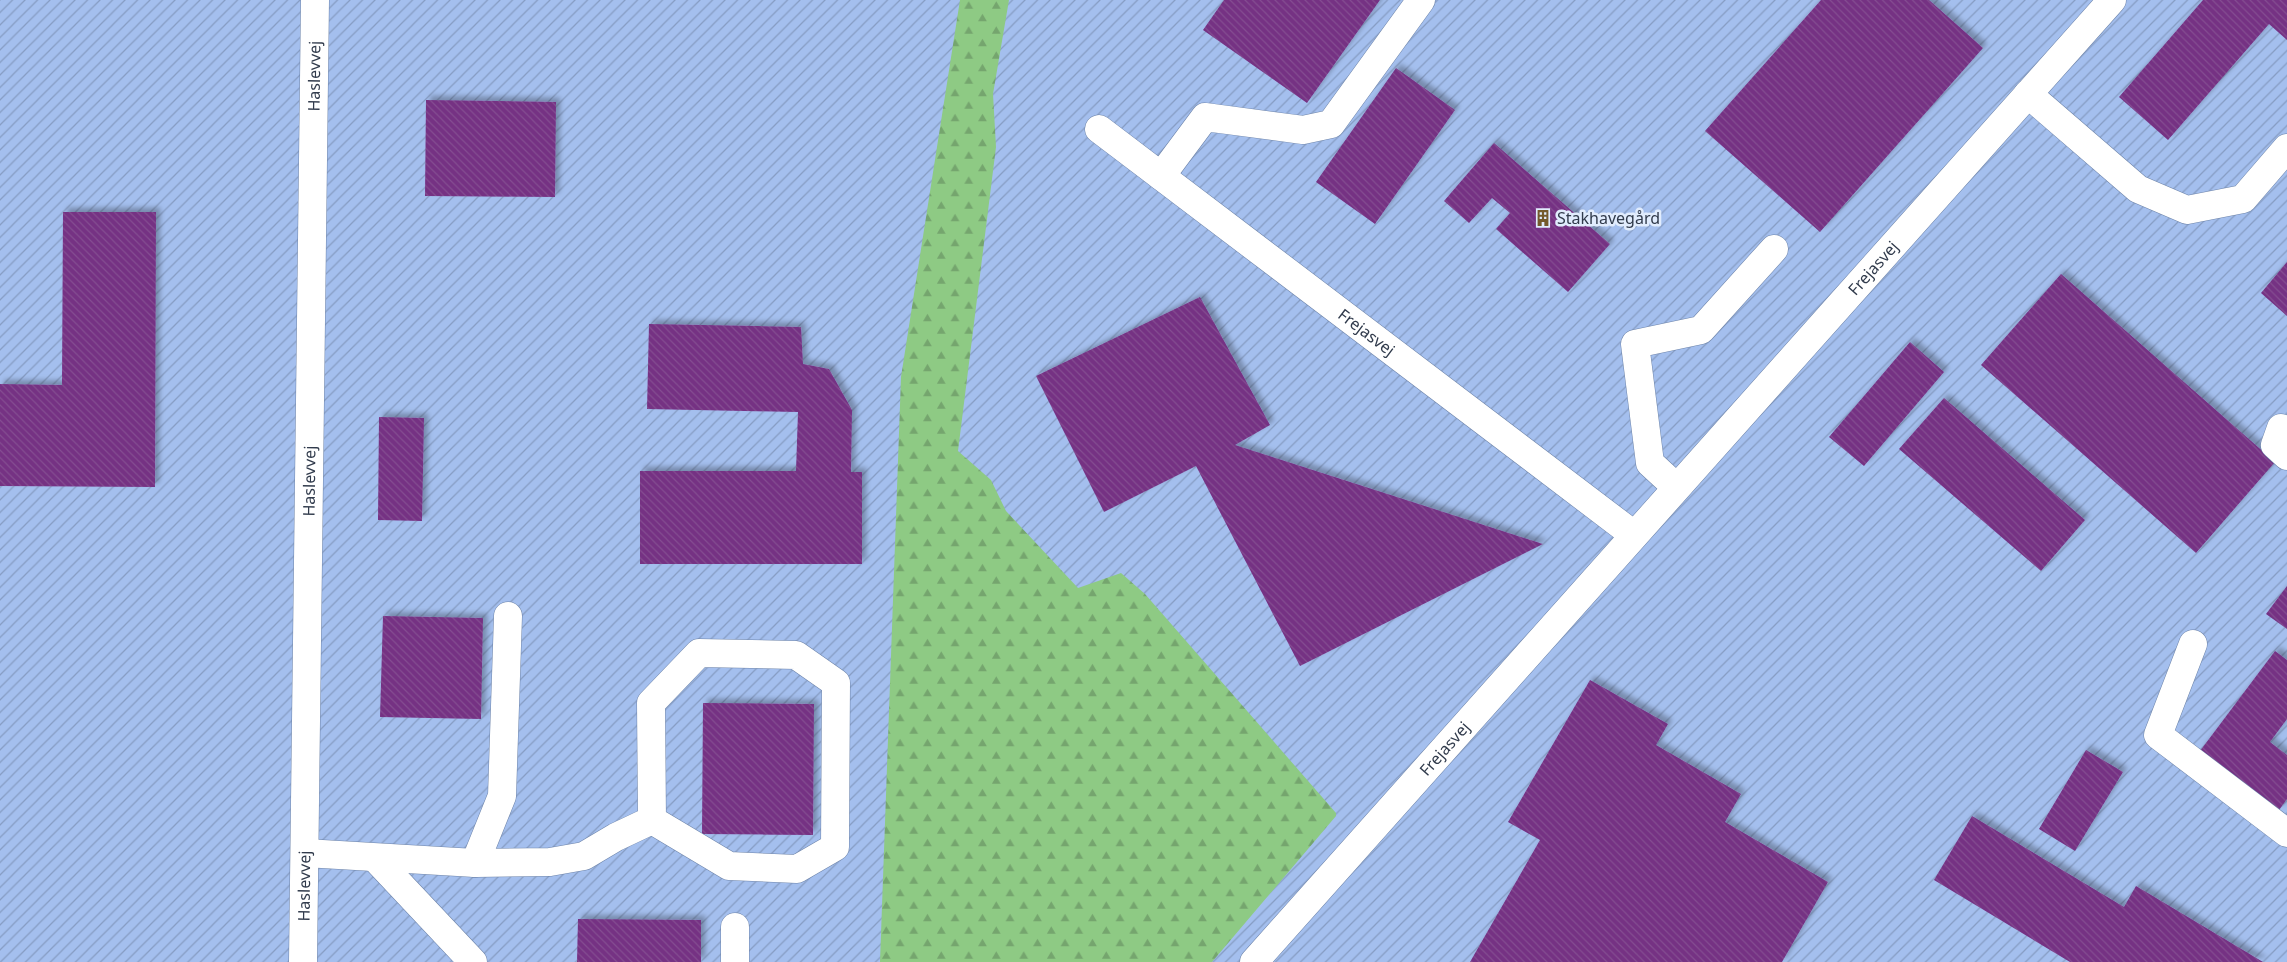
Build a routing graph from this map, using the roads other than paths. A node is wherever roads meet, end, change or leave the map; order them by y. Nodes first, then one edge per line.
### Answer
1 (315, 0) edge
2 (1421, 0) edge
3 (2112, 0) edge
4 (2028, 94) junction
5 (1099, 129) dead end
6 (2287, 148) edge
7 (1161, 176) junction
8 (1774, 249) dead end
9 (2281, 428) dead end
10 (2287, 456) edge
11 (1676, 488) junction
12 (1634, 535) junction
13 (508, 616) dead end
14 (2193, 644) dead end
15 (652, 820) junction
16 (2287, 832) edge
17 (305, 853) junction
18 (376, 858) junction
19 (475, 863) junction
20 (735, 926) dead end
21 (303, 962) edge
22 (473, 962) edge
23 (735, 962) edge
24 (1254, 962) edge

1 - 17 street, Haslevvej
2 - 7 street
3 - 4 street, Frejasvej
4 - 6 street
4 - 11 street, Frejasvej
5 - 7 street, Frejasvej
7 - 12 street, Frejasvej
8 - 11 street
9 - 10 street
11 - 12 street, Frejasvej
12 - 24 street, Frejasvej
13 - 19 street
14 - 16 street
15 - 15 street
15 - 19 street
17 - 18 street
17 - 21 street, Haslevvej
18 - 19 street
18 - 22 street
20 - 23 street

